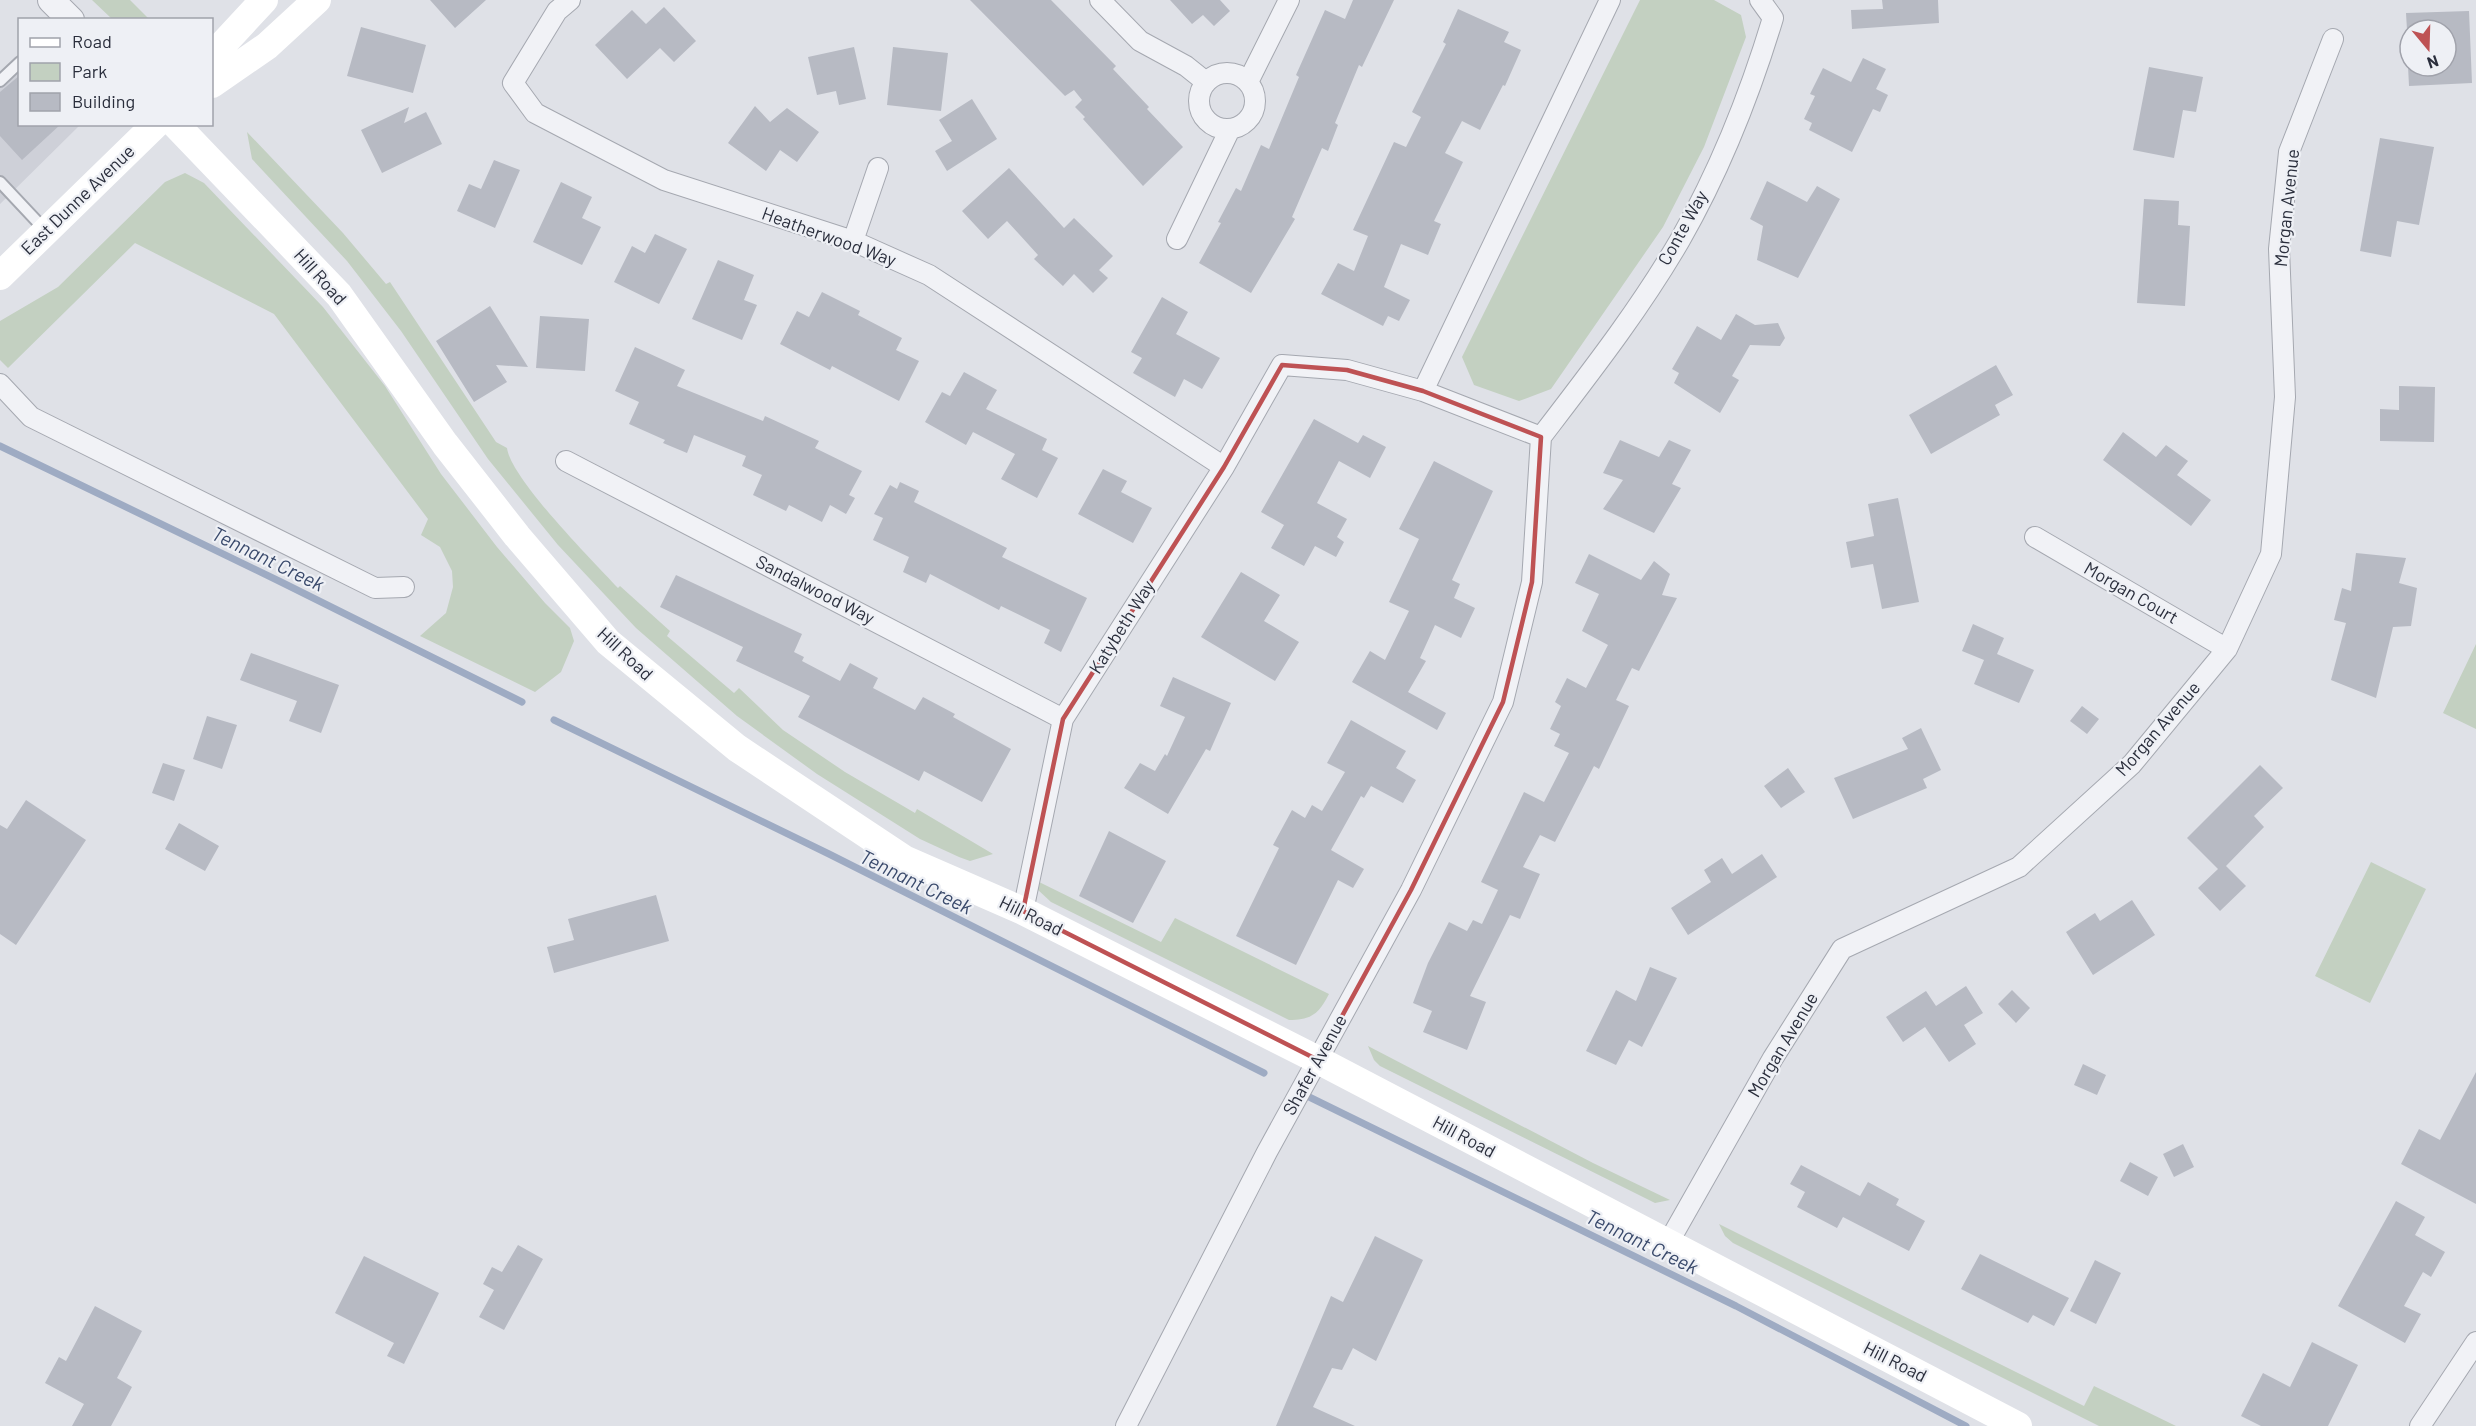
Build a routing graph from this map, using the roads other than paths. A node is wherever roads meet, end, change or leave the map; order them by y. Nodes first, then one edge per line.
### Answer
1 (264, 0) edge
2 (317, 0) edge
3 (570, 0) edge
4 (1101, 0) edge
5 (1289, 0) edge
6 (1610, 0) edge
7 (1760, 0) edge
8 (2332, 39) dead end
9 (213, 55) edge
10 (18, 64) edge
11 (0, 81) edge
12 (1206, 82) junction
13 (1248, 82) junction
14 (213, 83) edge
15 (154, 126) edge
16 (177, 126) edge
17 (1230, 129) junction
18 (878, 168) dead end
19 (0, 182) edge
20 (46, 231) junction
21 (1177, 239) dead end
22 (853, 242) junction
23 (0, 276) edge
24 (0, 384) edge
25 (1423, 392) junction
26 (1542, 437) junction
27 (566, 461) dead end
28 (1224, 467) junction
29 (2035, 537) dead end
30 (404, 587) dead end
31 (2227, 649) junction
32 (1064, 719) junction
33 (1023, 911) junction
34 (1318, 1060) junction
35 (1667, 1245) junction
36 (2476, 1342) edge
37 (1126, 1426) edge
38 (2018, 1426) edge
39 (2420, 1426) edge

1 - 9 main road
2 - 14 main road
3 - 22 street, Heatherwood Way
4 - 12 street
5 - 13 street
6 - 25 street
7 - 26 street, Conte Way
8 - 31 street, Morgan Avenue
10 - 11 lane
12 - 13 street
12 - 17 street
13 - 17 street
15 - 20 main road, East Dunne Avenue
16 - 33 main road, Hill Road
17 - 21 street
18 - 22 street
19 - 20 lane
20 - 23 main road, East Dunne Avenue
22 - 28 street, Heatherwood Way
24 - 30 street
25 - 26 street
25 - 28 street, Katybeth Way
26 - 34 street, Shafer Avenue
27 - 32 street, Sandalwood Way
28 - 32 street, Katybeth Way
29 - 31 street, Morgan Court
31 - 35 street, Morgan Avenue
32 - 33 street, Katybeth Way
33 - 34 main road, Hill Road
34 - 35 main road, Hill Road
34 - 37 street, Shafer Avenue
35 - 38 main road, Hill Road
36 - 39 street

